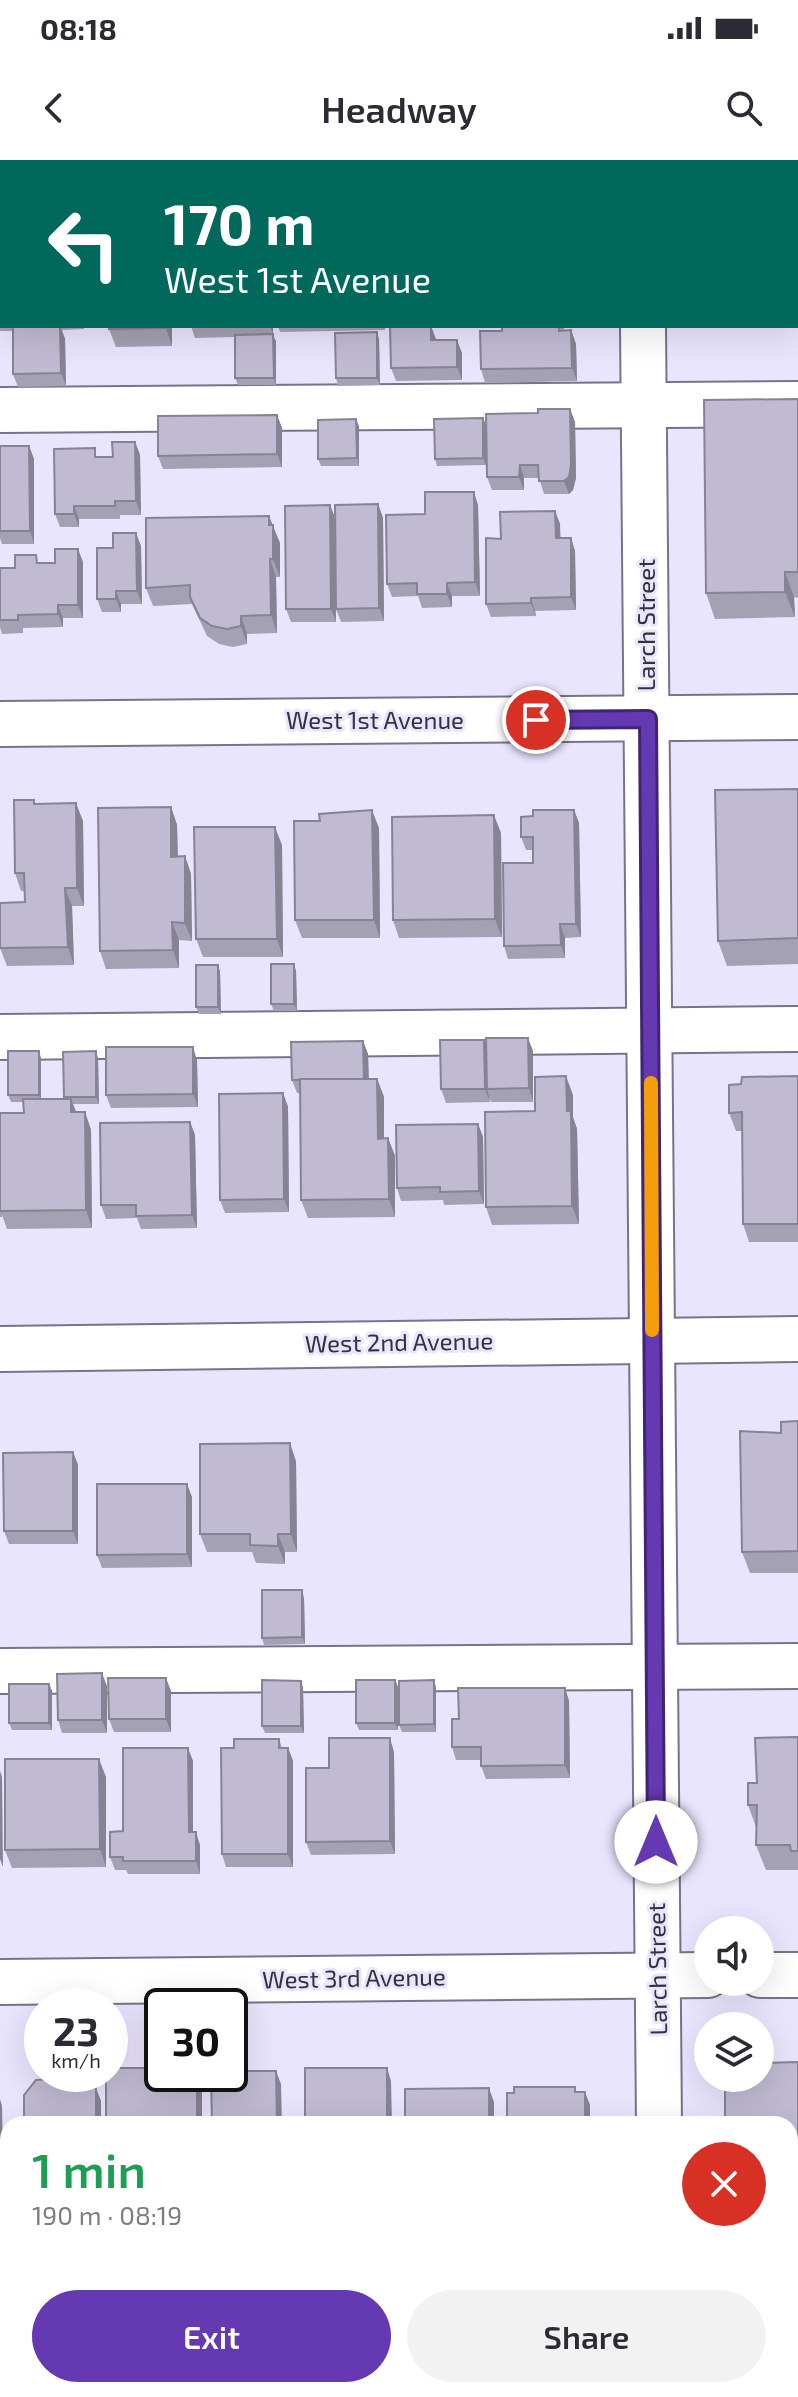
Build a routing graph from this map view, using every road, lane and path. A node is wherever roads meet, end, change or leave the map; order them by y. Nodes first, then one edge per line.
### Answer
1 (643, 328) edge
2 (798, 404) edge
3 (645, 406) junction
4 (0, 410) edge
5 (798, 717) edge
6 (648, 719) junction
7 (0, 724) edge
8 (798, 1029) edge
9 (651, 1032) junction
10 (0, 1037) edge
11 (798, 1339) edge
12 (653, 1340) junction
13 (0, 1349) edge
14 (798, 1666) edge
15 (656, 1667) junction
16 (0, 1671) edge
17 (774, 1975) edge
18 (798, 1975) edge
19 (694, 1976) edge
20 (657, 1977) junction
21 (0, 1982) edge
22 (659, 2116) edge

1 - 3 street, Larch Street
2 - 3 street
3 - 4 street
3 - 6 street, Larch Street
5 - 6 street, West 1st Avenue
6 - 7 street, West 1st Avenue
6 - 9 street, Larch Street
8 - 9 street
9 - 10 street
9 - 12 street, Larch Street
11 - 12 street, West 2nd Avenue
12 - 13 street, West 2nd Avenue
12 - 15 street, Larch Street
14 - 15 street
15 - 16 street
15 - 20 street, Larch Street
17 - 18 street
19 - 20 street, West 3rd Avenue
20 - 21 street, West 3rd Avenue
20 - 22 street, Larch Street

